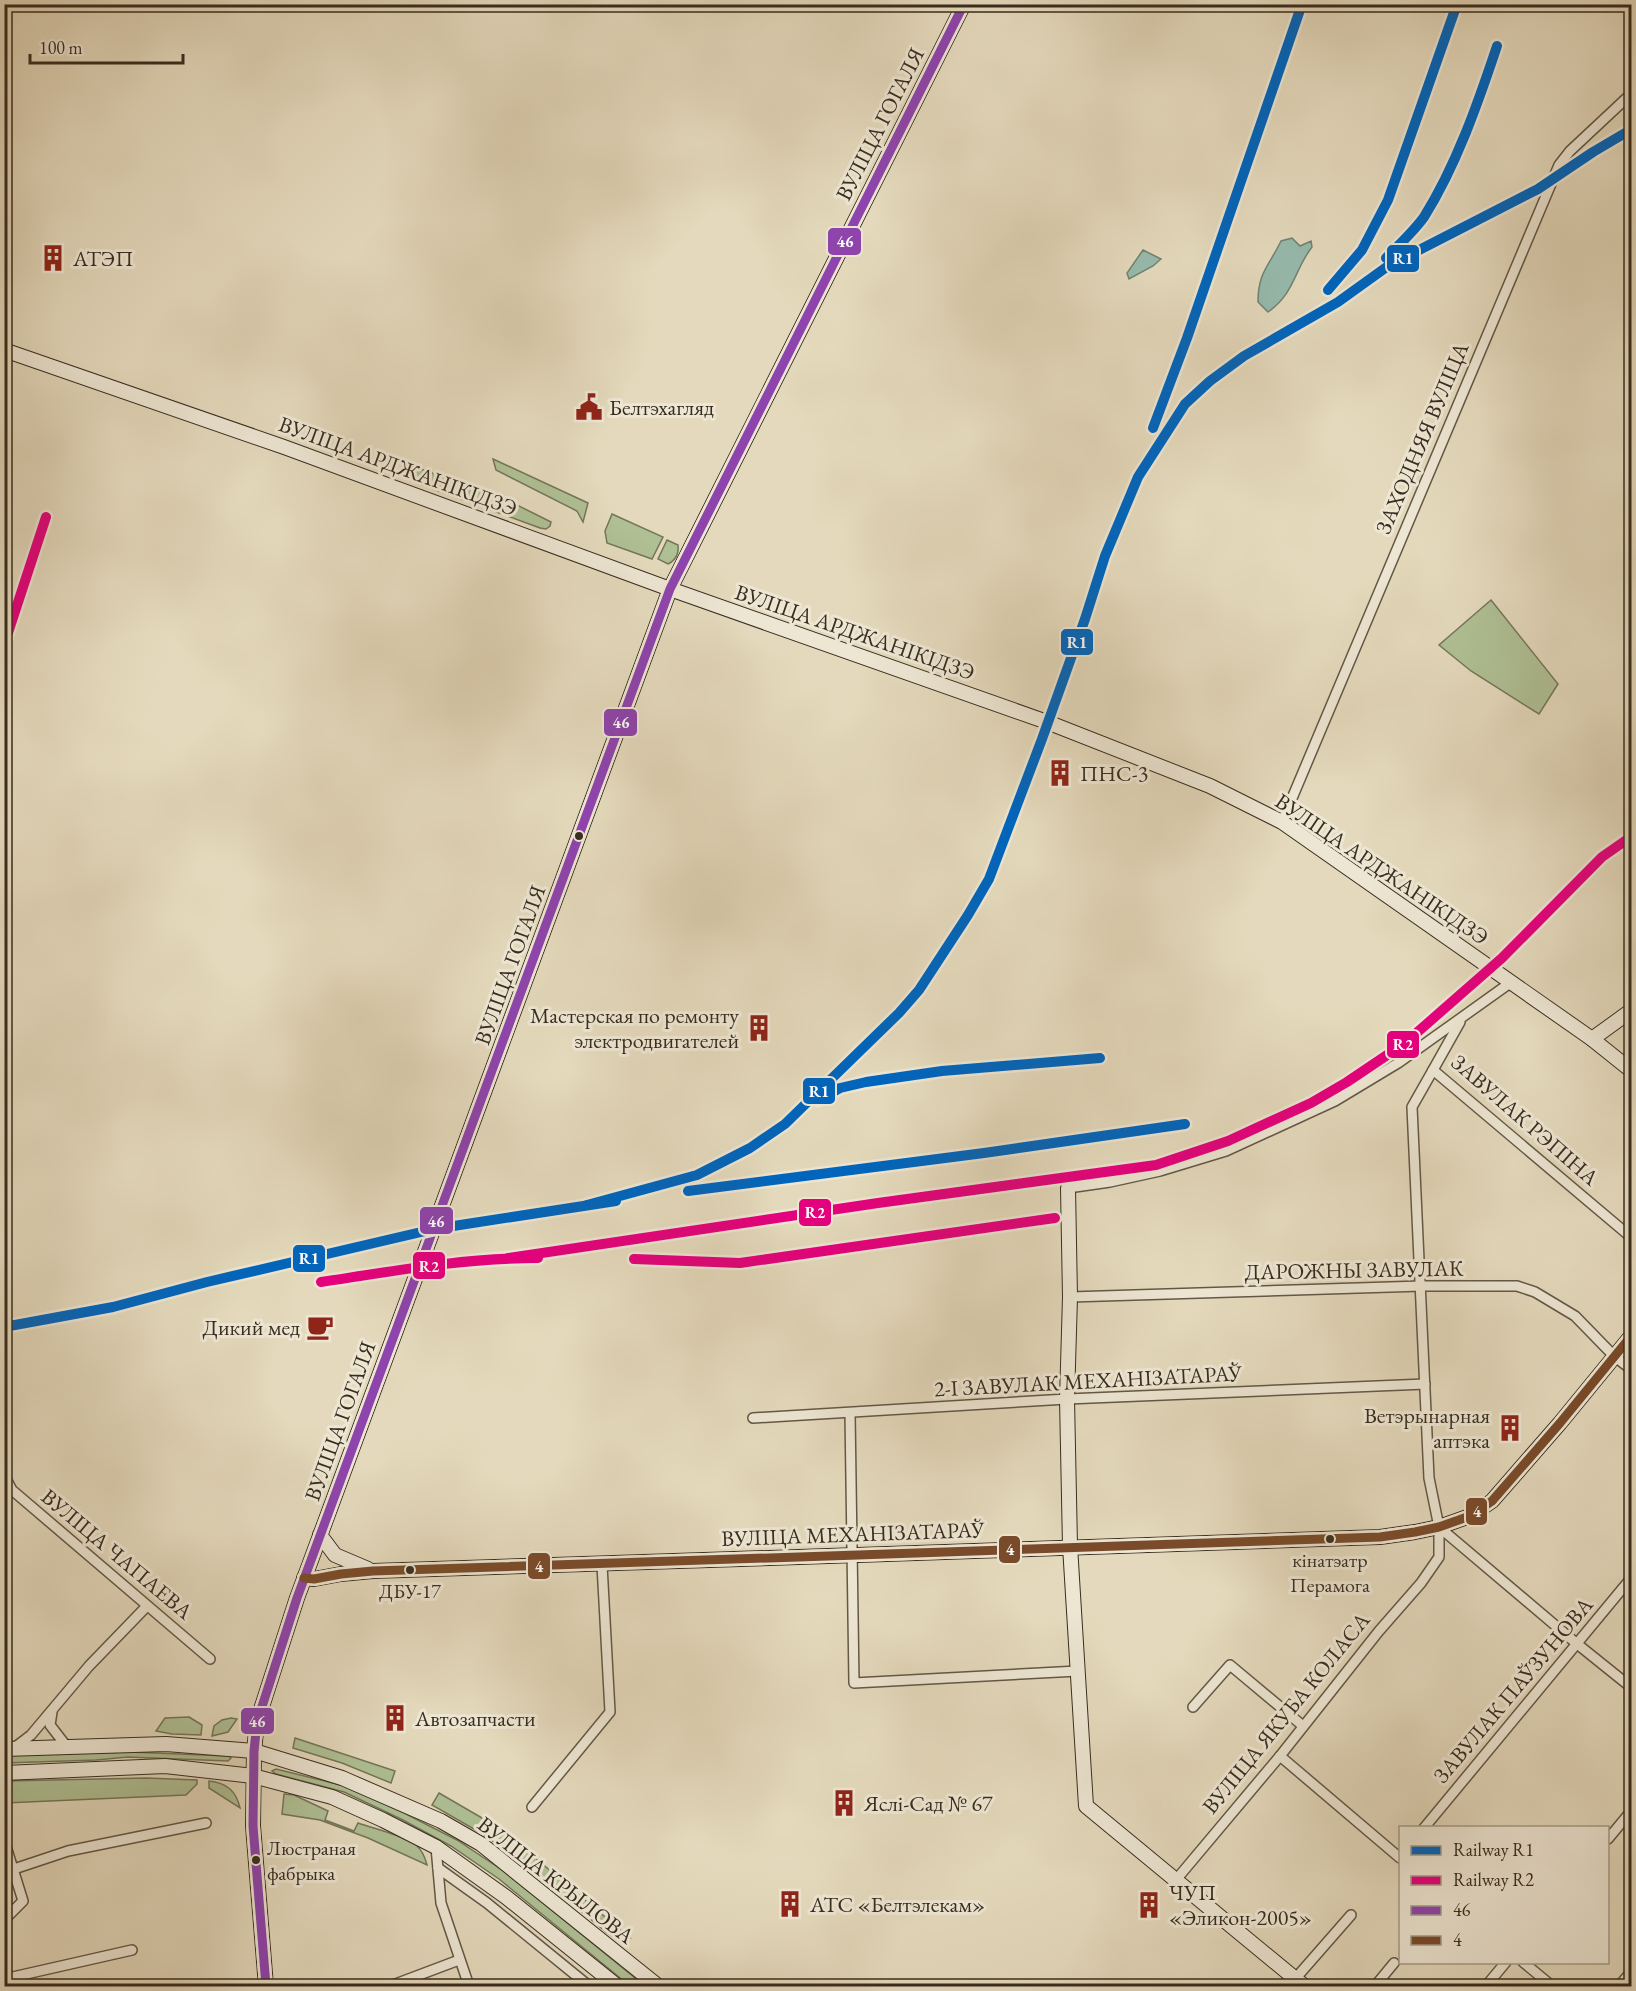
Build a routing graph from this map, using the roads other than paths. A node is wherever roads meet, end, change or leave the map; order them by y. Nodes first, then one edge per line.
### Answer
1 (964, 4) edge
2 (1632, 93) edge
3 (4, 350) edge
4 (670, 589) junction
5 (1282, 822) junction
6 (1510, 983) junction
7 (1632, 1010) edge
8 (1461, 1019) junction
9 (1592, 1039) junction
10 (1433, 1070) junction
11 (1632, 1071) edge
12 (1068, 1188) joint
13 (1632, 1238) edge
14 (1422, 1286) junction
15 (1070, 1297) junction
16 (1632, 1335) edge
17 (1614, 1356) junction
18 (1632, 1370) edge
19 (1425, 1384) junction
20 (1067, 1399) junction
21 (850, 1413) junction
22 (753, 1418) dead end
23 (4, 1475) edge
24 (1439, 1527) junction
25 (321, 1535) junction
26 (1070, 1546) junction
27 (852, 1556) junction
28 (602, 1565) junction
29 (373, 1571) junction
30 (1632, 1577) edge
31 (304, 1578) junction
32 (147, 1606) junction
33 (1576, 1643) junction
34 (210, 1659) dead end
35 (1078, 1671) junction
36 (1632, 1688) edge
37 (1193, 1707) dead end
38 (52, 1710) junction
39 (1303, 1726) junction
40 (67, 1747) junction
41 (9, 1749) edge
42 (254, 1751) junction
43 (1280, 1756) junction
44 (4, 1773) edge
45 (253, 1776) junction
46 (532, 1807) dead end
47 (1632, 1810) edge
48 (206, 1823) dead end
49 (1425, 1826) edge
50 (1609, 1838) edge
51 (4, 1840) edge
52 (436, 1847) junction
53 (1399, 1856) edge
54 (438, 1868) junction
55 (14, 1869) junction
56 (1175, 1881) junction
57 (1351, 1915) dead end
58 (4, 1917) edge
59 (132, 1950) dead end
60 (459, 1960) junction
61 (1394, 1963) dead end
62 (1504, 1964) edge
63 (1525, 1964) edge
64 (1632, 1971) edge
65 (4, 1979) edge
66 (1299, 1983) edge
67 (266, 1986) edge
68 (390, 1986) edge
69 (469, 1986) edge
70 (589, 1986) edge
71 (617, 1986) edge
72 (657, 1986) edge
73 (1375, 1986) edge
74 (1486, 1986) edge
75 (1552, 1986) edge
76 (1619, 1986) edge

1 - 4 main road, ВУЛІЦА ГОГАЛЯ
2 - 5 street, ЗАХОДНЯЯ ВУЛІЦА
3 - 4 main road, ВУЛІЦА АРДЖАНІКІДЗЭ
4 - 5 main road, ВУЛІЦА АРДЖАНІКІДЗЭ
4 - 25 main road, ВУЛІЦА ГОГАЛЯ
5 - 6 main road, ВУЛІЦА АРДЖАНІКІДЗЭ
6 - 8 street
6 - 9 main road, ВУЛІЦА АРДЖАНІКІДЗЭ
7 - 9 main road
8 - 10 street, ЗАВУЛАК РЭПІНА
8 - 12 street
9 - 11 main road, ВУЛІЦА АРДЖАНІКІДЗЭ
10 - 13 street, ЗАВУЛАК РЭПІНА
10 - 14 street, ВУЛІЦА ЯКУБА КОЛАСА
12 - 15 main road
14 - 15 street, ДАРОЖНЫ ЗАВУЛАК
14 - 17 street, ДАРОЖНЫ ЗАВУЛАК
14 - 19 street, ВУЛІЦА ЯКУБА КОЛАСА
15 - 20 main road
16 - 17 main road
17 - 18 street, ДАРОЖНЫ ЗАВУЛАК
17 - 24 main road
19 - 20 street, 2-І ЗАВУЛАК МЕХАНІЗАТАРАЎ
19 - 24 street, ВУЛІЦА ЯКУБА КОЛАСА
20 - 21 street, 2-І ЗАВУЛАК МЕХАНІЗАТАРАЎ
20 - 26 main road
21 - 22 street, 2-І ЗАВУЛАК МЕХАНІЗАТАРАЎ
21 - 27 street
23 - 32 street, ВУЛІЦА ЧАПАЕВА
24 - 26 main road, ВУЛІЦА МЕХАНІЗАТАРАЎ
24 - 33 street
24 - 39 street, ВУЛІЦА ЯКУБА КОЛАСА
25 - 29 main road
25 - 31 main road, ВУЛІЦА ГОГАЛЯ
26 - 27 main road, ВУЛІЦА МЕХАНІЗАТАРАЎ
26 - 35 main road
27 - 28 main road, ВУЛІЦА МЕХАНІЗАТАРАЎ
27 - 35 street
28 - 29 main road, ВУЛІЦА МЕХАНІЗАТАРАЎ
28 - 46 street
29 - 31 main road, ВУЛІЦА МЕХАНІЗАТАРАЎ
30 - 33 street, ЗАВУЛАК ПАЎЗУНОВА
31 - 42 main road, ВУЛІЦА ГОГАЛЯ
32 - 34 street, ВУЛІЦА ЧАПАЕВА
32 - 38 street
33 - 36 street
33 - 49 street, ЗАВУЛАК ПАЎЗУНОВА
35 - 56 main road
37 - 39 street
38 - 40 street
38 - 41 street
39 - 43 street, ВУЛІЦА ЯКУБА КОЛАСА
40 - 41 main road, ВУЛІЦА КРЫЛОВА
40 - 42 main road, ВУЛІЦА КРЫЛОВА
42 - 45 main road, ВУЛІЦА ГОГАЛЯ
42 - 72 main road, ВУЛІЦА КРЫЛОВА
43 - 53 street
43 - 56 street, ВУЛІЦА ЯКУБА КОЛАСА
44 - 45 main road, ВУЛІЦА КРЫЛОВА
45 - 52 main road, ВУЛІЦА КРЫЛОВА
45 - 67 main road, ВУЛІЦА ГОГАЛЯ
47 - 50 street
48 - 55 street
51 - 55 street
52 - 54 street
52 - 71 main road, ВУЛІЦА КРЫЛОВА
54 - 60 street
54 - 70 street
55 - 58 street
56 - 66 main road
57 - 66 street
59 - 65 street
60 - 68 street
60 - 69 street
61 - 73 street
62 - 74 street
63 - 75 street
64 - 76 street

